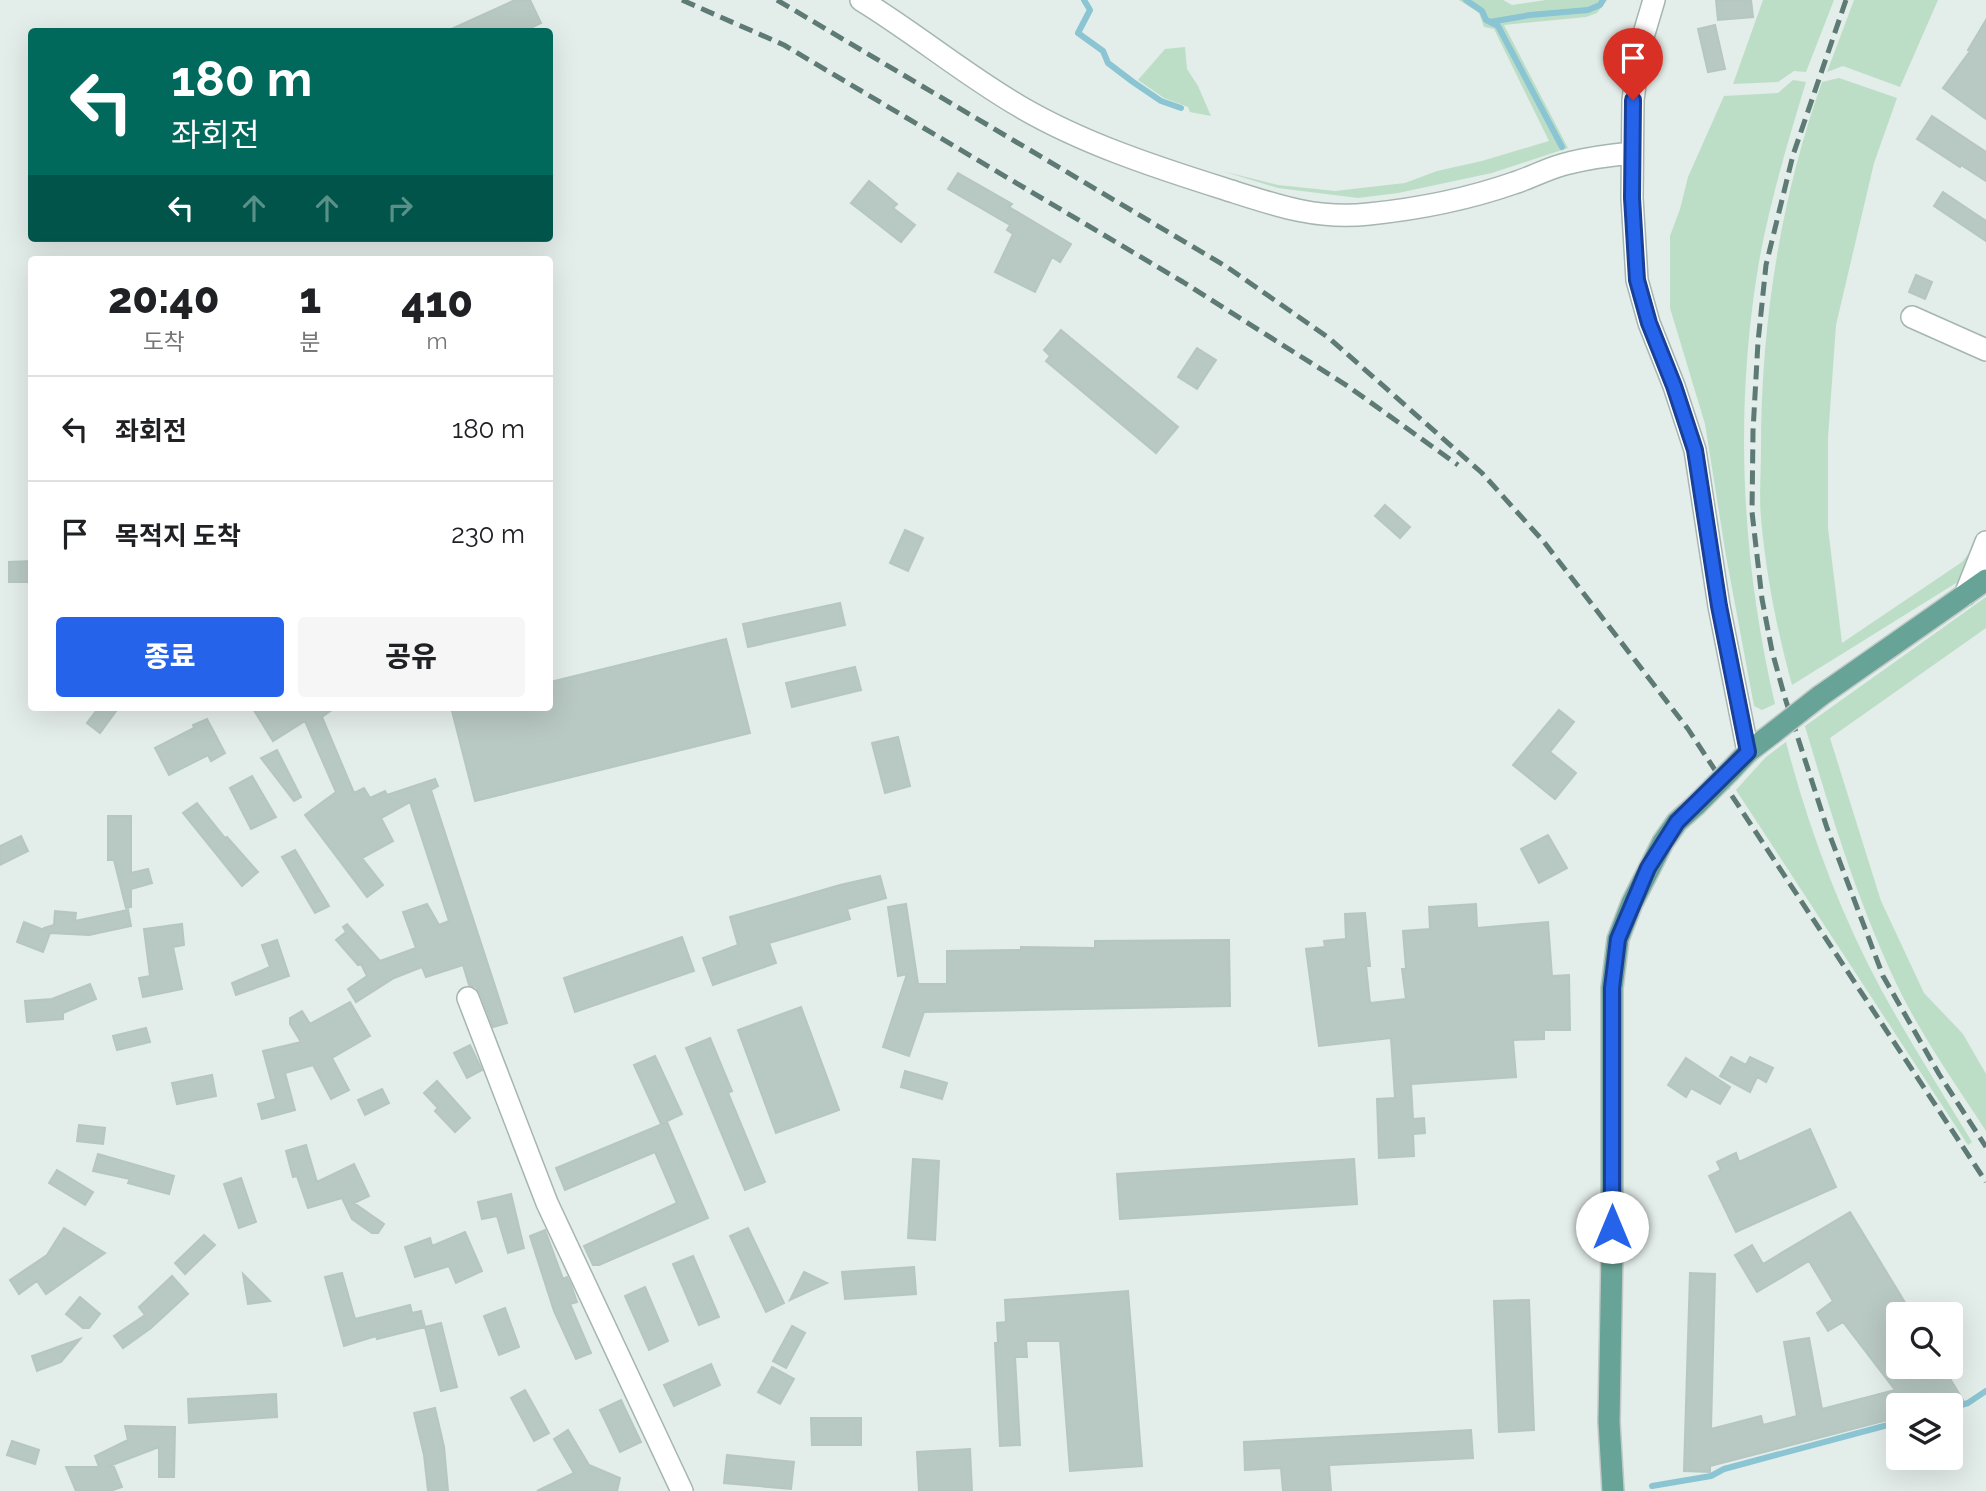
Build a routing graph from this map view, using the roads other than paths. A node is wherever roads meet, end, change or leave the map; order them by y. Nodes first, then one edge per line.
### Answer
1 (860, 0) edge
2 (1654, 0) edge
3 (1632, 153) junction
4 (1912, 317) dead end
5 (1986, 350) edge
6 (1986, 542) edge
7 (1986, 580) edge
8 (1965, 595) junction
9 (1748, 752) junction
10 (468, 998) dead end
11 (682, 1491) edge
12 (1613, 1491) edge

1 - 3 street
2 - 3 street
3 - 9 street
4 - 5 street
6 - 8 street
7 - 8 main road
8 - 9 main road, bridge
9 - 12 main road, bridge
10 - 11 street

